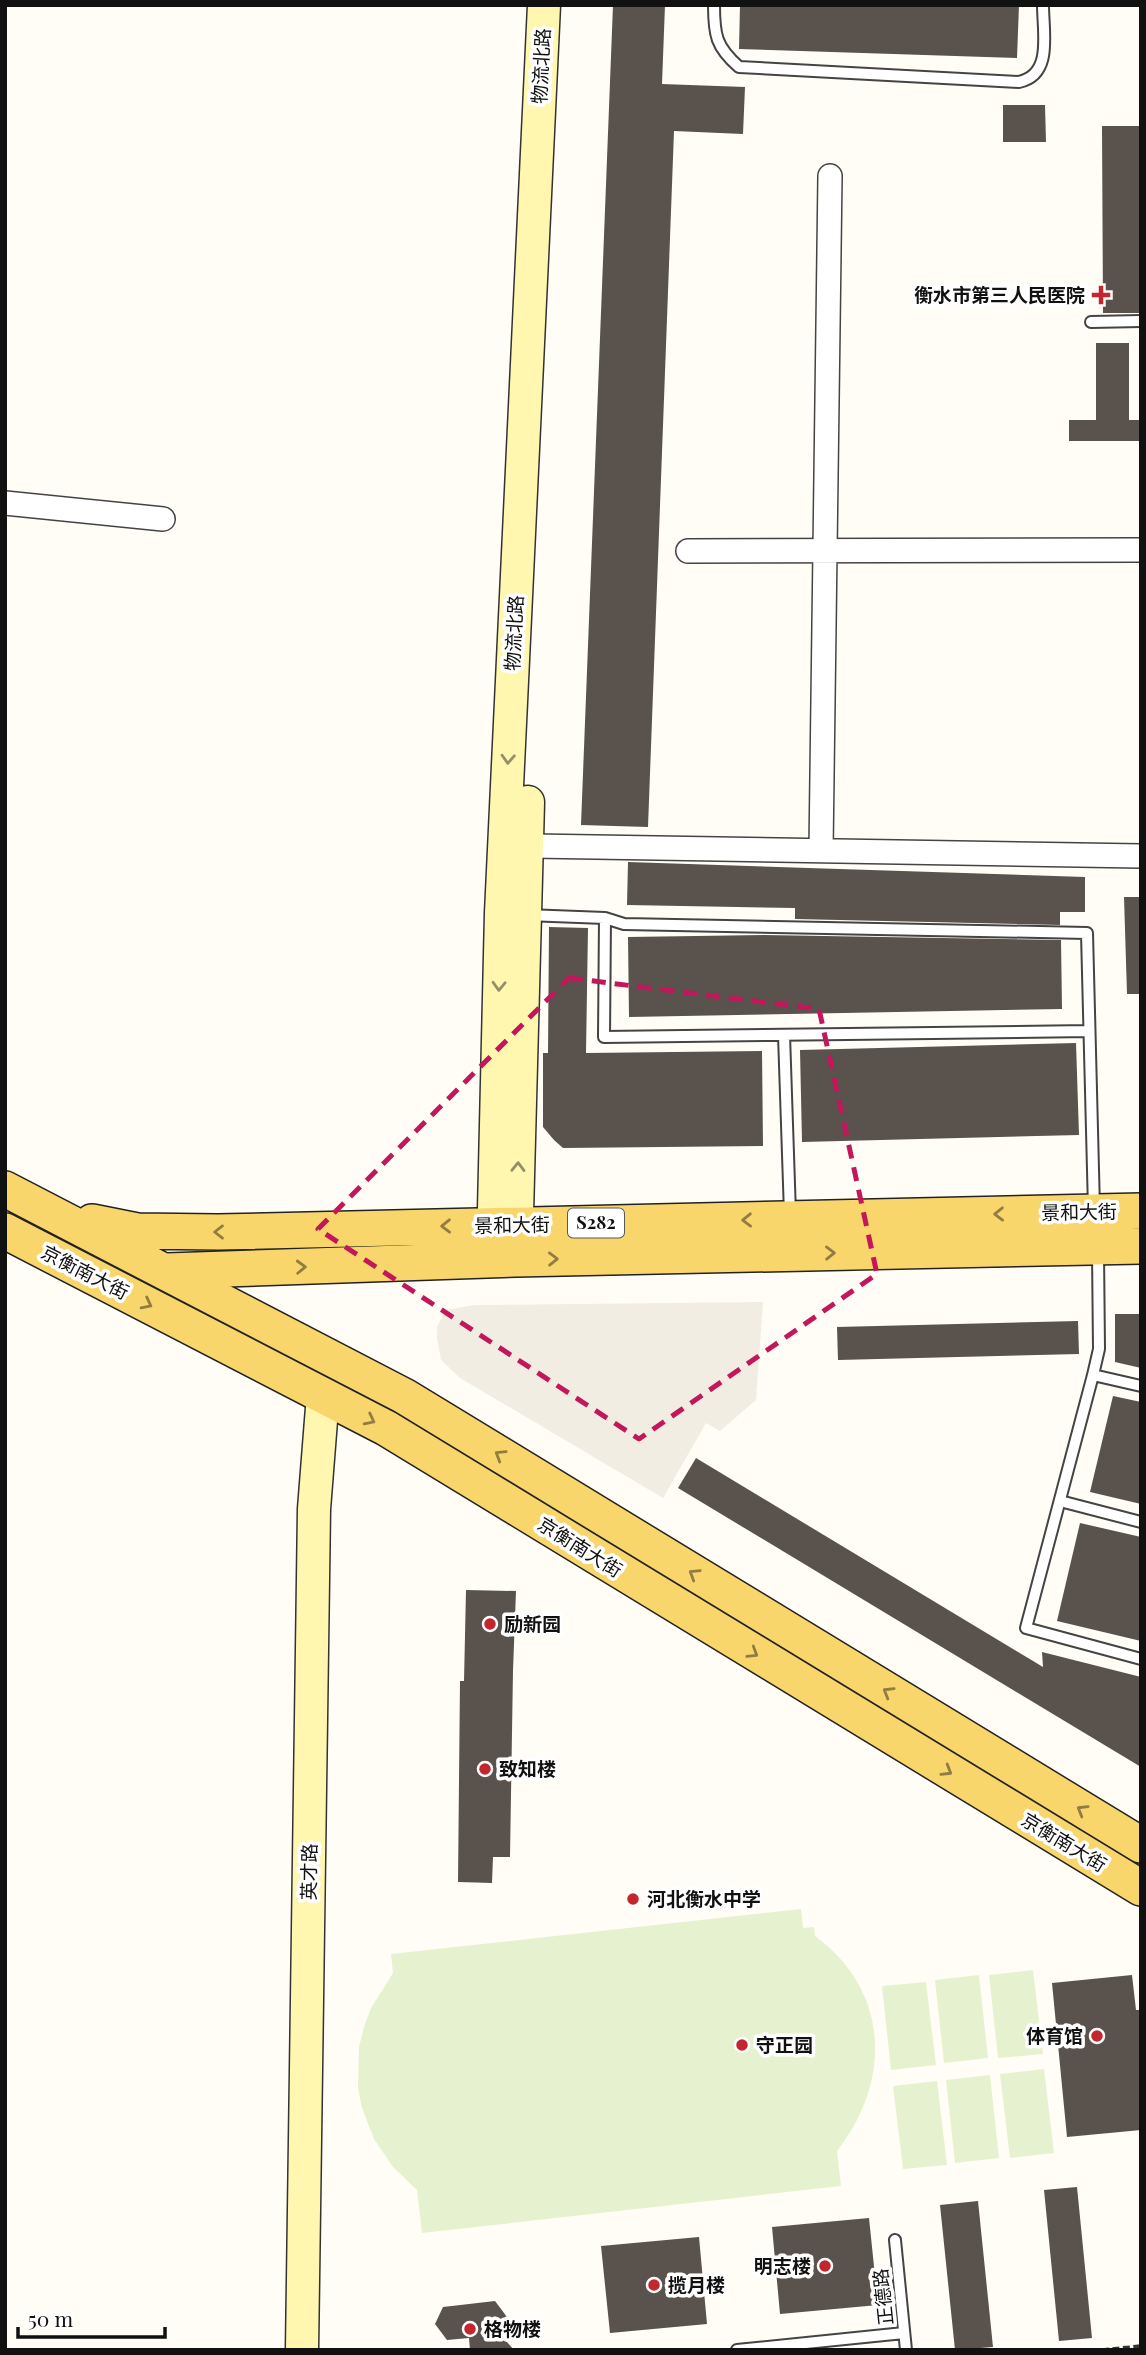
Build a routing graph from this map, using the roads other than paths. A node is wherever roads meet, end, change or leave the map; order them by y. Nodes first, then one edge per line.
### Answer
1 (544, 5) edge
2 (562, 5) edge
3 (714, 5) edge
4 (1043, 5) edge
5 (830, 176) dead end
6 (1141, 321) edge
7 (1091, 322) dead end
8 (5, 503) edge
9 (163, 519) dead end
10 (1141, 550) edge
11 (688, 551) dead end
12 (825, 551) junction
13 (533, 846) dead end
14 (821, 850) junction
15 (1141, 856) edge
16 (524, 915) junction
17 (605, 918) junction
18 (1089, 1031) junction
19 (785, 1035) junction
20 (5, 1189) edge
21 (1141, 1211) edge
22 (1094, 1212) junction
23 (53, 1214) junction
24 (790, 1219) junction
25 (505, 1224) junction
26 (5, 1231) edge
27 (1141, 1246) edge
28 (1098, 1247) junction
29 (504, 1260) junction
30 (162, 1271) junction
31 (86, 1272) junction
32 (1093, 1375) junction
33 (1141, 1386) edge
34 (323, 1395) junction
35 (1060, 1501) junction
36 (1141, 1522) edge
37 (1141, 1659) edge
38 (1141, 1845) edge
39 (1141, 1888) edge
40 (895, 2240) dead end
41 (904, 2333) junction
42 (302, 2350) edge
43 (737, 2350) edge
44 (906, 2350) edge

1 -> 25 street, 物流北路
2 - 16 street, 物流北路
3 - 4 lane
5 - 12 street
6 - 7 lane
8 - 9 street
10 - 12 street
11 - 12 street
12 - 14 street
13 - 14 street
14 - 15 street
16 - 17 lane
25 -> 16 street, 物流北路
17 - 18 lane
17 - 19 lane
18 - 19 lane
18 - 22 lane
19 - 24 lane
20 - 23 main road, 京衡南大街
21 - 22 main road, 景和大街 / S282
22 -> 24 main road, 景和大街 / S282
25 -> 23 main road, 景和大街 / S282
23 - 30 main road, 京衡南大街
24 -> 25 main road, 景和大街 / S282
25 - 29 street, 物流北路
26 - 31 main road, 京衡南大街
27 - 28 main road, 景和大街 / S282
29 -> 28 main road, 景和大街 / S282
28 - 32 lane
30 -> 29 main road, 景和大街 / S282
30 - 31 main road, 景和大街 / S282
38 -> 30 main road, 京衡南大街
31 -> 34 main road, 京衡南大街
32 - 33 lane
32 - 35 lane
34 -> 39 main road, 京衡南大街
34 - 42 street, 英才路
35 - 36 lane
35 - 37 lane
40 - 41 lane, 正德路
41 - 43 lane
41 - 44 lane, 正德路

